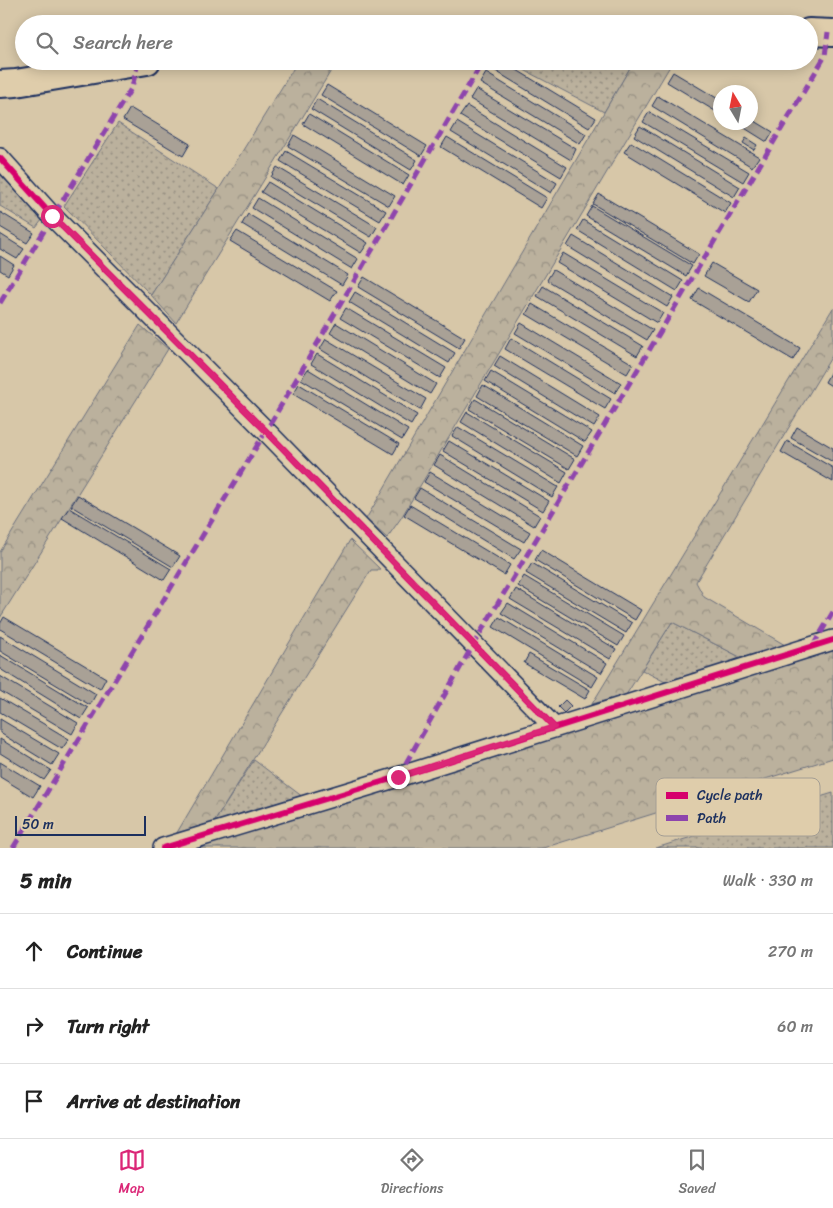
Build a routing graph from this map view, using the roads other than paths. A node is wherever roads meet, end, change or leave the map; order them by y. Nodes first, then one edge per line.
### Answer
1 (818, 32) edge
2 (833, 33) edge
3 (93, 70) edge
4 (0, 84) edge
5 (0, 158) edge
6 (833, 640) edge
7 (554, 727) junction
8 (163, 848) edge

1 - 2 street
3 - 4 street
5 - 7 street
6 - 7 street
7 - 8 street

